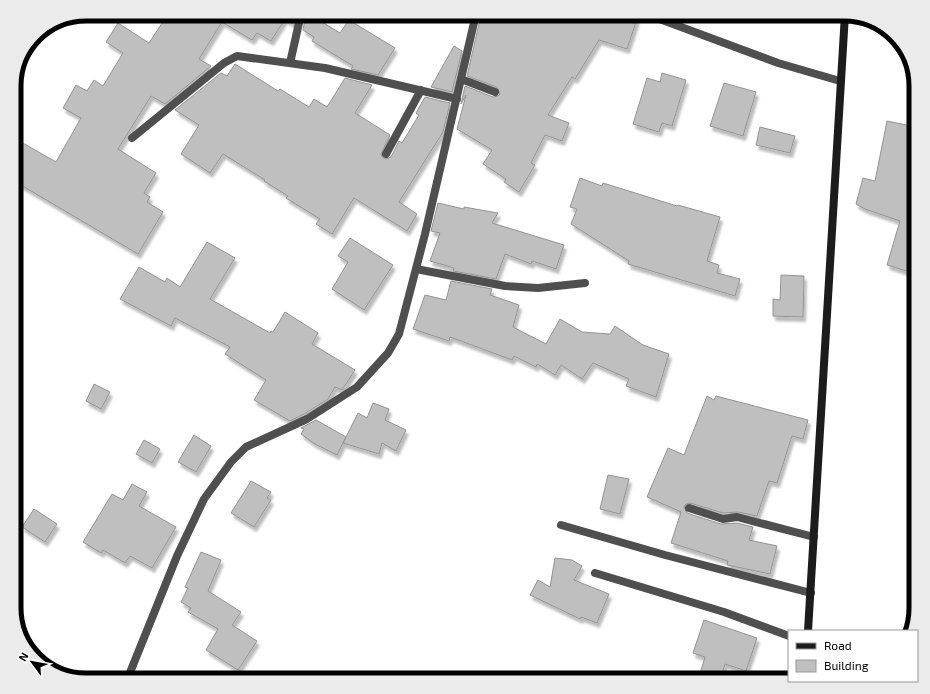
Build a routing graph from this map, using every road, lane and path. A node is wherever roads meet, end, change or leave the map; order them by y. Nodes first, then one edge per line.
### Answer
1 (299, 21) edge
2 (474, 21) edge
3 (665, 21) edge
4 (844, 21) edge
5 (290, 63) junction
6 (461, 79) junction
7 (840, 81) junction
8 (421, 90) junction
9 (496, 92) dead end
10 (457, 99) junction
11 (132, 138) dead end
12 (386, 154) dead end
13 (416, 268) junction
14 (585, 283) dead end
15 (688, 508) dead end
16 (561, 525) dead end
17 (814, 537) junction
18 (595, 573) dead end
19 (811, 593) junction
20 (808, 630) edge
21 (788, 636) edge
22 (129, 673) edge

1 - 5 street
2 - 6 street
3 - 7 street
4 - 7 main road
5 - 8 street
5 - 11 street
6 - 9 street
6 - 10 street
7 - 17 main road
8 - 10 street
8 - 12 street
10 - 13 street
13 - 14 street
13 - 22 street
15 - 17 street
16 - 19 street
17 - 19 main road
18 - 21 street
19 - 20 main road

